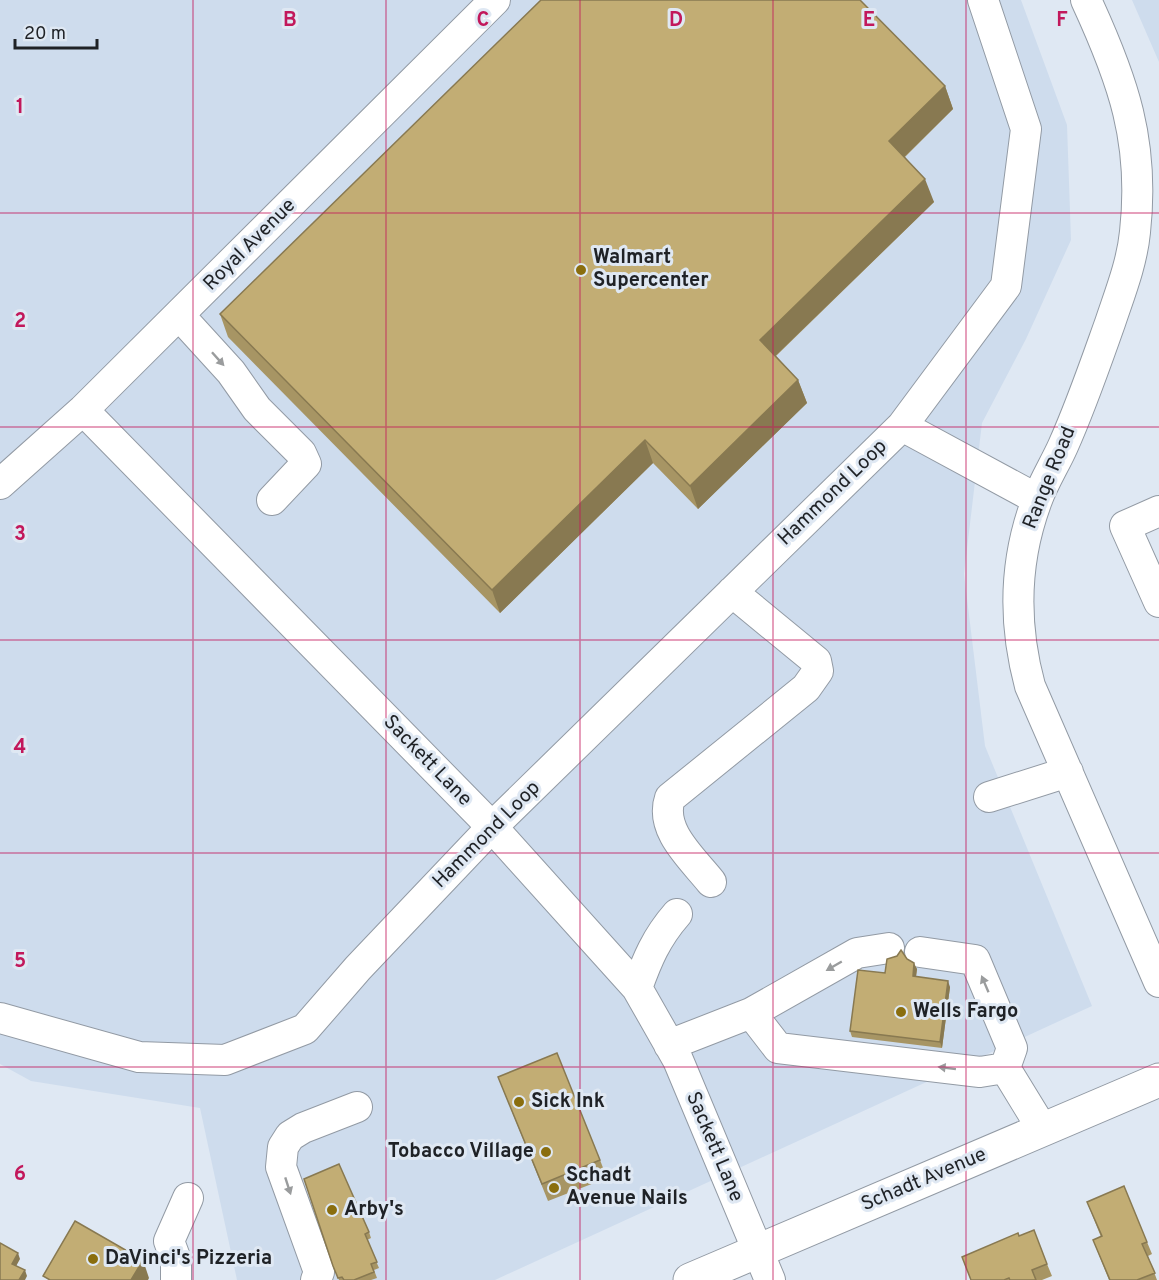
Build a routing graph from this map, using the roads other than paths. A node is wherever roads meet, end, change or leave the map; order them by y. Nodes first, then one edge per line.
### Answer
1 (495, 0) edge
2 (982, 0) edge
3 (1086, 0) edge
4 (179, 315) junction
5 (83, 411) junction
6 (902, 426) junction
7 (0, 484) edge
8 (1037, 499) junction
9 (272, 501) dead end
10 (1159, 511) edge
11 (732, 592) junction
12 (1159, 602) edge
13 (1068, 772) junction
14 (989, 796) dead end
15 (492, 827) junction
16 (711, 882) dead end
17 (677, 914) dead end
18 (889, 948) dead end
19 (920, 952) dead end
20 (1159, 982) edge
21 (637, 988) junction
22 (751, 1013) junction
23 (0, 1018) edge
24 (669, 1045) junction
25 (1005, 1068) junction
26 (1159, 1080) edge
27 (357, 1107) dead end
28 (1043, 1130) junction
29 (188, 1198) dead end
30 (764, 1265) edge
31 (176, 1280) edge
32 (316, 1280) edge
33 (690, 1280) edge

1 - 4 street, Royal Avenue
2 - 6 street, Hammond Loop
3 - 8 street, Range Road
4 - 5 street, Royal Avenue
4 -> 9 street
5 - 7 street, Royal Avenue
5 - 15 street, Sackett Lane
6 - 8 street, Hammond Loop
6 - 11 street, Hammond Loop
8 - 13 street, Range Road
10 - 12 street
11 - 15 street, Hammond Loop
11 - 16 street
13 - 14 street
13 - 20 street, Range Road
15 - 21 street, Sackett Lane
15 - 23 street, Hammond Loop
17 - 21 street
18 -> 22 street
25 -> 19 street
21 - 24 street, Sackett Lane
22 - 24 street
25 -> 22 street
24 - 30 street, Sackett Lane
25 - 28 street
26 - 28 main road, Schadt Avenue
27 -> 32 street
28 - 30 main road, Schadt Avenue
29 - 31 street
30 - 33 main road, Schadt Avenue

